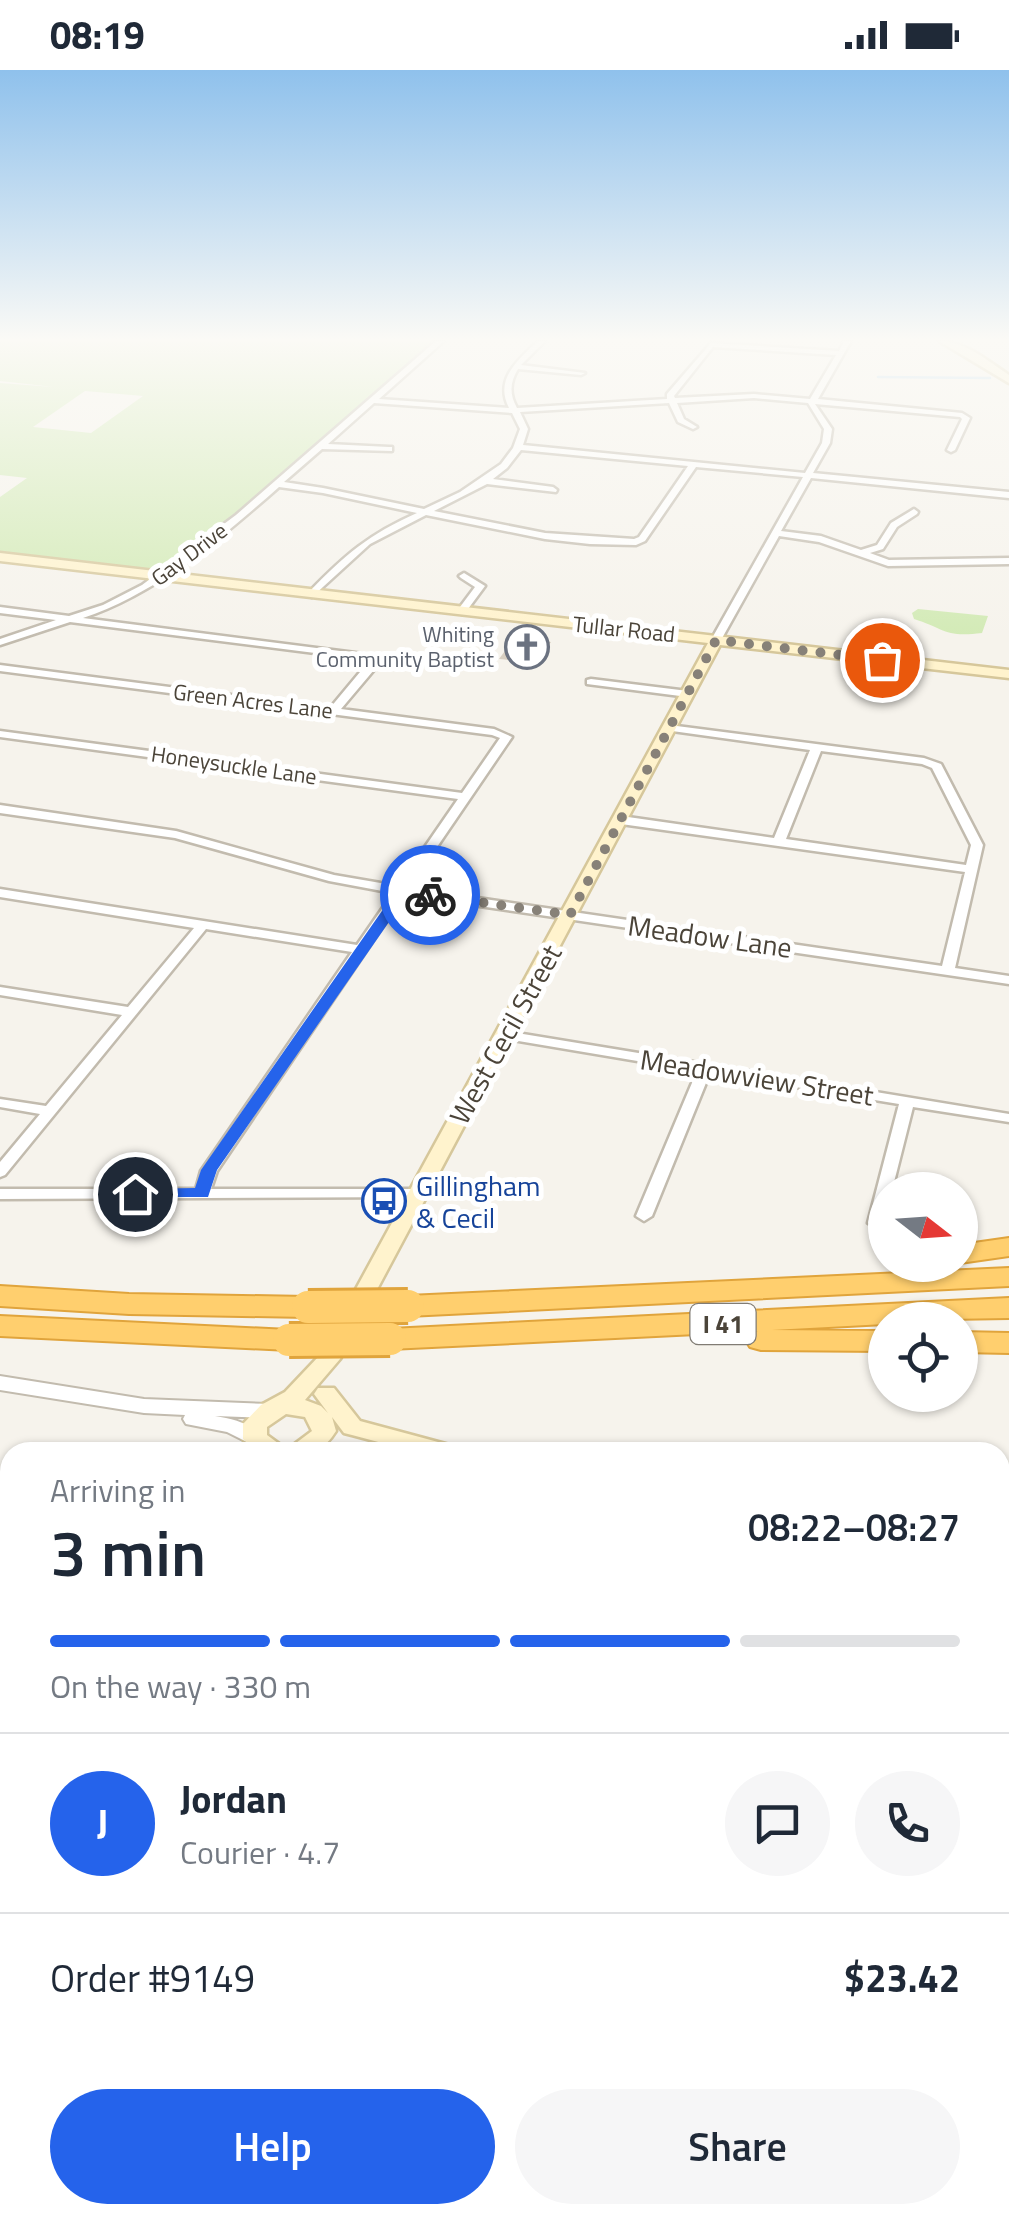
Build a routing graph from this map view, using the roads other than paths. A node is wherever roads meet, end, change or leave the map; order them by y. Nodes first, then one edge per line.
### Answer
1 (326, 441) edge
2 (520, 441) edge
3 (825, 441) edge
4 (954, 441) edge
5 (321, 446) junction
6 (518, 447) junction
7 (390, 449) dead end
8 (950, 450) dead end
9 (694, 464) junction
10 (808, 475) junction
11 (486, 481) junction
12 (278, 484) junction
13 (553, 490) dead end
14 (1009, 495) edge
15 (427, 512) junction
16 (914, 512) dead end
17 (226, 527) junction
18 (245, 530) dead end
19 (775, 532) junction
20 (861, 553) junction
21 (0, 557) edge
22 (1009, 562) edge
23 (158, 576) junction
24 (464, 576) dead end
25 (312, 594) junction
26 (0, 610) edge
27 (462, 611) junction
28 (71, 619) junction
29 (716, 640) junction
30 (0, 642) edge
31 (0, 668) edge
32 (1009, 674) edge
33 (591, 682) dead end
34 (688, 694) junction
35 (333, 712) junction
36 (669, 728) junction
37 (0, 734) edge
38 (817, 747) junction
39 (467, 798) junction
40 (0, 809) edge
41 (621, 820) junction
42 (779, 841) junction
43 (972, 868) junction
44 (403, 891) junction
45 (0, 893) edge
46 (570, 915) junction
47 (202, 924) junction
48 (362, 950) junction
49 (948, 971) junction
50 (1009, 980) edge
51 (0, 990) edge
52 (130, 1012) junction
53 (504, 1036) junction
54 (705, 1068) junction
55 (907, 1101) junction
56 (0, 1102) edge
57 (50, 1111) junction
58 (1009, 1118) edge
59 (0, 1172) edge
60 (889, 1172) edge
61 (0, 1194) edge
62 (202, 1194) junction
63 (417, 1194) junction
64 (644, 1216) dead end
65 (1009, 1246) edge
66 (978, 1251) edge
67 (868, 1266) edge
68 (1009, 1277) edge
69 (0, 1296) edge
70 (626, 1297) junction
71 (1009, 1308) edge
72 (0, 1326) edge
73 (436, 1338) junction
74 (868, 1341) edge
75 (978, 1342) edge
76 (1009, 1343) edge
77 (328, 1359) junction
78 (0, 1383) edge
79 (144, 1406) junction
80 (274, 1409) junction
81 (323, 1410) junction
82 (254, 1442) edge
83 (260, 1442) edge
84 (318, 1442) edge
85 (359, 1442) edge
86 (406, 1442) edge

1 - 5 street, Gay Drive
2 - 6 street
3 - 10 street, West Cecil Street
4 - 8 street
5 - 7 street
5 - 12 street, Gay Drive
6 - 9 street
6 - 11 street
9 - 10 street
9 - 15 street
10 - 14 street
10 - 19 street, West Cecil Street
11 - 13 street
11 - 15 street
12 - 15 street
12 - 17 street, Gay Drive
15 - 25 street
16 - 20 street
17 - 18 street
17 - 23 street, Gay Drive
19 - 20 street
19 - 29 street, West Cecil Street
20 - 22 street
21 - 23 main road, Tullar Road
23 - 25 main road, Tullar Road
23 - 28 street, Gay Drive
24 - 27 street
25 - 27 main road, Tullar Road
26 - 28 street
27 - 29 main road, Tullar Road
28 - 30 street, Gay Drive
28 - 35 street
29 - 32 main road, Tullar Road
29 - 34 main road, West Cecil Street
31 - 35 street, Green Acres Lane
33 - 34 street
34 - 36 main road, West Cecil Street
35 - 39 street, Green Acres Lane
36 - 38 street
36 - 41 main road, West Cecil Street
37 - 39 street, Honeysuckle Lane
38 - 42 street
38 - 43 street
39 - 44 street
40 - 44 street, Meadow Lane
41 - 42 street
41 - 46 main road, West Cecil Street
42 - 43 street
43 - 49 street
44 - 46 street, Meadow Lane
44 - 48 street
45 - 47 street
46 - 49 street, Meadow Lane
46 - 53 main road, West Cecil Street
47 - 48 street
47 - 52 street
48 - 62 street
49 - 50 street, Meadow Lane
51 - 52 street
52 - 57 street
53 - 54 street, Meadowview Street
53 - 63 main road, West Cecil Street
54 - 55 street, Meadowview Street
54 - 64 street
55 - 58 street, Meadowview Street
55 - 60 street
56 - 57 street
57 - 59 street
61 - 62 street
62 - 63 street
63 - 77 main road, West Cecil Street
65 - 66 highway
67 - 70 highway
68 - 70 highway, I 41
69 - 70 highway, I 41, bridge
71 - 73 highway, I 41
72 - 73 highway, I 41, bridge
73 - 74 highway
75 - 76 highway
77 - 80 main road, West Cecil Street
77 - 81 main road, West Cecil Street
78 - 79 street
79 - 80 street
79 - 82 street
80 - 81 main road
80 - 83 main road
81 - 84 main road
81 - 85 main road
81 - 86 main road

